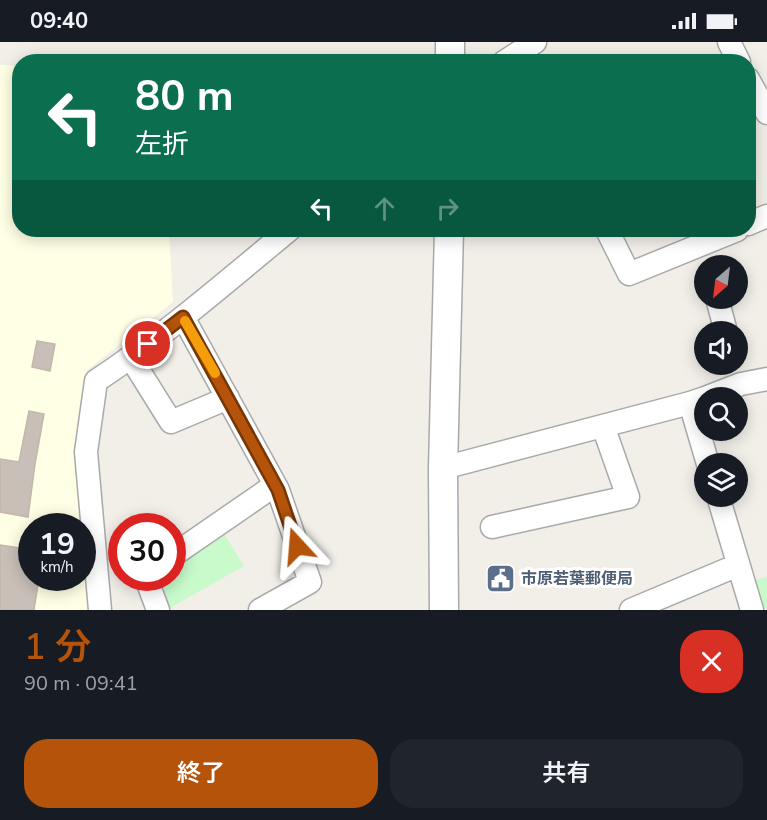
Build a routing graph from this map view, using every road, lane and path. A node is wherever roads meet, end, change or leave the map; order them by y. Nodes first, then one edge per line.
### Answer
1 (535, 42) edge
2 (516, 54) edge
3 (756, 93) edge
4 (767, 113) edge
5 (280, 237) edge
6 (448, 237) edge
7 (611, 237) edge
8 (728, 237) edge
9 (705, 255) edge
10 (694, 258) edge
11 (183, 317) junction
12 (131, 358) junction
13 (736, 375) edge
14 (744, 375) edge
15 (767, 379) edge
16 (718, 387) edge
17 (228, 398) junction
18 (694, 401) edge
19 (603, 426) junction
20 (443, 468) junction
21 (275, 485) junction
22 (721, 507) edge
23 (492, 527) dead end
24 (186, 546) edge
25 (738, 565) junction
26 (151, 591) edge
27 (100, 610) edge
28 (158, 610) edge
29 (260, 610) edge
30 (444, 610) edge
31 (631, 610) edge
32 (752, 610) edge

1 - 2 street
3 - 4 street
5 - 11 street
6 - 20 street
7 - 10 street
8 - 9 street
11 - 12 street
11 - 17 street
12 - 17 street
12 - 27 street
13 - 16 street
14 - 15 street
17 - 21 street
18 - 19 street
19 - 20 street
19 - 23 street
20 - 30 street
21 - 24 street
21 - 29 street
22 - 25 street
25 - 31 street
25 - 32 street
26 - 28 street

